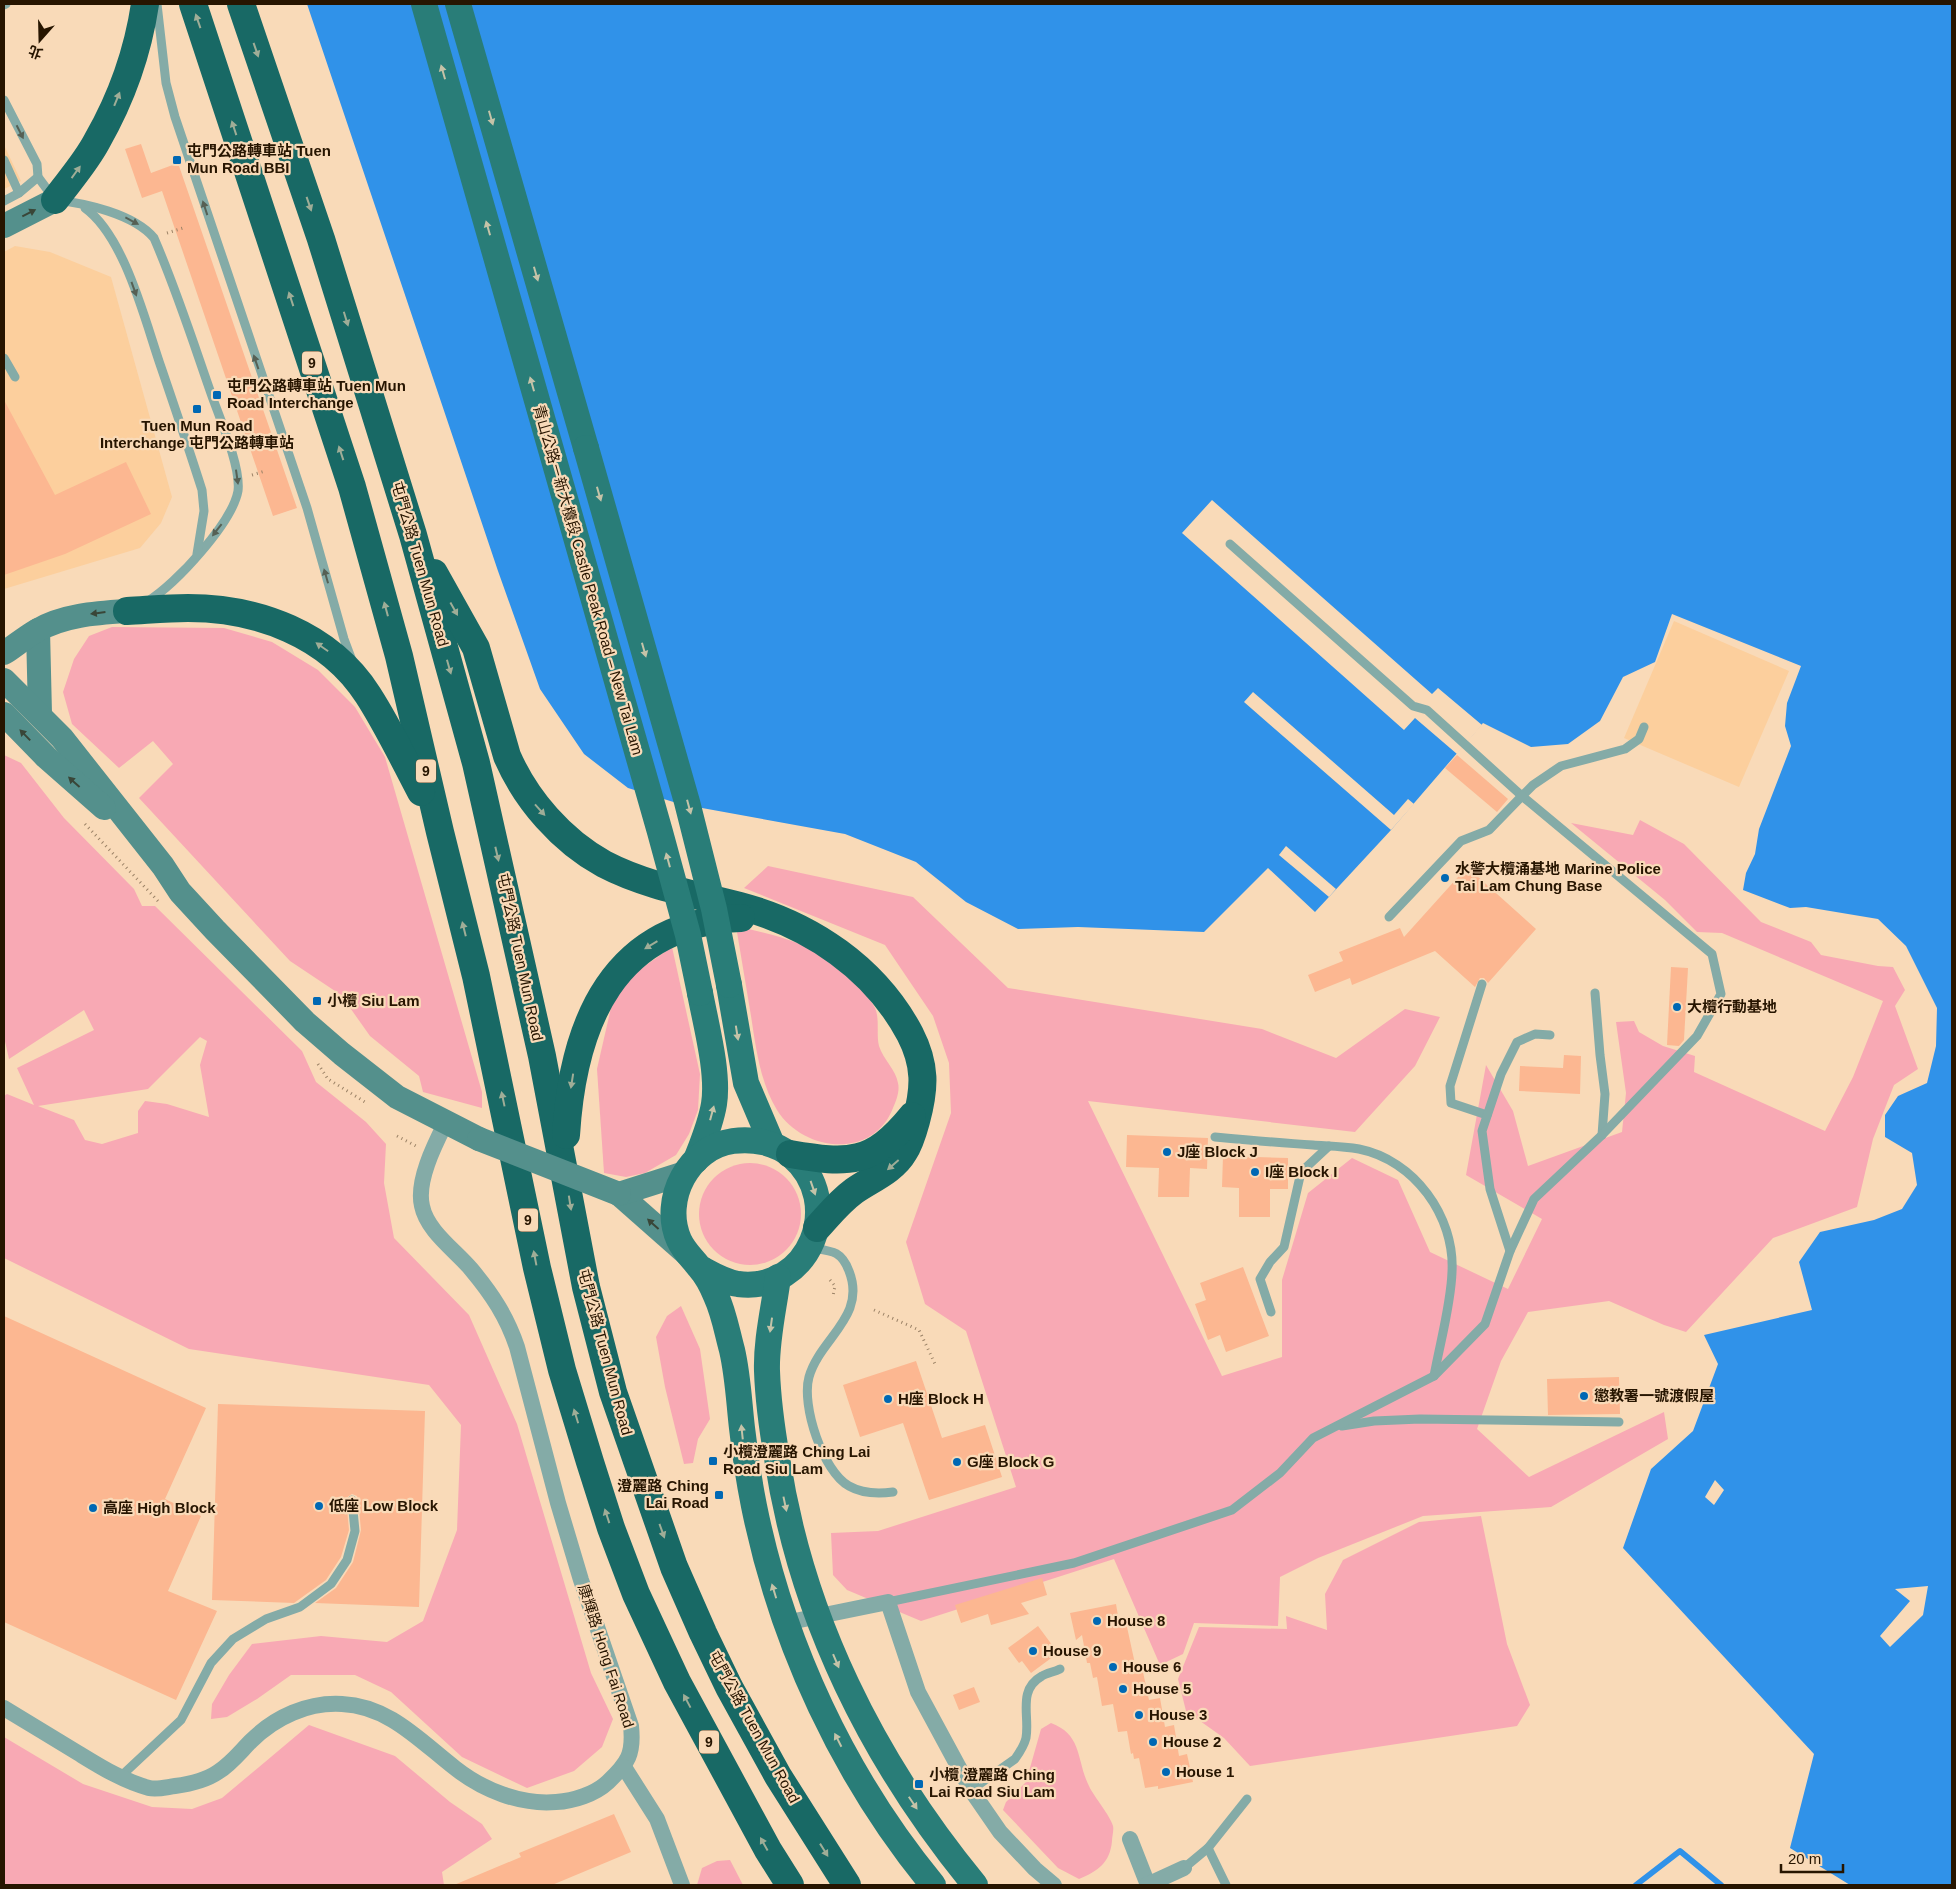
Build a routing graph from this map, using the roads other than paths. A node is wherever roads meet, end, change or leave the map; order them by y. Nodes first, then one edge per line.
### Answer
1 (144, 4) edge
2 (157, 4) edge
3 (192, 4) edge
4 (240, 4) edge
5 (424, 4) edge
6 (458, 4) edge
7 (4, 100) edge
8 (4, 160) edge
9 (38, 178) junction
10 (19, 193) junction
11 (4, 201) edge
12 (68, 202) junction
13 (4, 226) edge
14 (4, 358) edge
15 (16, 377) dead end
16 (413, 536) junction
17 (1230, 544) dead end
18 (197, 554) junction
19 (127, 611) junction
20 (38, 630) junction
21 (4, 653) edge
22 (4, 680) edge
23 (368, 694) junction
24 (4, 714) edge
25 (40, 714) junction
26 (1644, 728) dead end
27 (1522, 796) junction
28 (440, 832) junction
29 (150, 849) junction
30 (1389, 917) dead end
31 (799, 929) junction
32 (1482, 984) dead end
33 (1596, 993) dead end
34 (1550, 1035) dead end
35 (920, 1106) junction
36 (1487, 1116) junction
37 (446, 1122) junction
38 (1602, 1135) junction
39 (1215, 1137) dead end
40 (1329, 1146) junction
41 (781, 1149) junction
42 (690, 1166) junction
43 (564, 1168) junction
44 (619, 1194) junction
45 (813, 1238) junction
46 (1510, 1251) junction
47 (694, 1261) junction
48 (778, 1277) junction
49 (1271, 1312) dead end
50 (1434, 1376) junction
51 (1619, 1422) dead end
52 (1334, 1426) junction
53 (893, 1492) dead end
54 (352, 1500) dead end
55 (888, 1602) junction
56 (817, 1616) junction
57 (785, 1623) junction
58 (1060, 1669) dead end
59 (4, 1708) edge
60 (624, 1767) junction
61 (119, 1778) junction
62 (971, 1790) junction
63 (1247, 1799) dead end
64 (1130, 1839) dead end
65 (1208, 1848) junction
66 (1184, 1868) joint
67 (682, 1885) edge
68 (790, 1885) edge
69 (848, 1885) edge
70 (933, 1885) edge
71 (975, 1885) edge
72 (1054, 1885) edge
73 (1148, 1885) edge
74 (1226, 1885) edge

12 -> 1 highway
23 -> 2 lane
28 -> 3 highway, 9
4 -> 16 highway, 屯門公路 Tuen Mun Road
42 -> 5 main road, 青山公路－新大欖段 Castle Peak Road – New Tai Lam, bridge
6 -> 41 main road, bridge
7 -> 9 lane
8 - 10 lane
9 - 10 lane
9 - 12 lane
10 - 11 lane
13 -> 12 main road
12 -> 18 lane
12 -> 18 lane
14 - 15 lane
16 -> 31 highway
16 -> 43 highway, 屯門公路 Tuen Mun Road
17 - 27 lane
18 - 19 lane
19 -> 20 main road
23 -> 19 highway
20 - 21 main road
20 - 25 main road
22 - 25 main road
23 - 28 highway
29 -> 24 main road
25 - 29 main road
26 - 27 lane
27 - 30 lane
27 - 38 lane
68 -> 28 highway, 9
29 - 37 main road
31 - 35 highway
31 -> 43 highway
32 - 36 lane
33 - 38 lane
34 - 36 lane
35 - 41 highway
35 -> 45 highway
36 - 46 lane
37 - 44 main road, bridge
37 - 60 street, 康輝路 Hong Fai Road
38 - 46 lane
39 - 40 lane
40 - 49 lane
40 - 50 lane
41 - 42 main road
41 -> 45 main road
42 - 44 main road
42 - 47 main road
43 -> 69 highway, 屯門公路 Tuen Mun Road
47 -> 44 main road
45 - 48 main road
45 - 53 lane
46 - 50 lane
47 - 48 main road
57 -> 47 main road
48 -> 56 main road
50 - 52 lane
51 - 52 lane
52 - 55 lane
54 - 61 lane
55 - 56 street
55 - 62 street
56 - 57 street
56 -> 71 main road
70 -> 57 main road
58 - 62 lane
59 - 61 street, 康輝路 Hong Fai Road
60 - 61 street, 康輝路 Hong Fai Road
60 - 67 street
62 - 72 street
63 - 65 lane
64 - 73 street
65 - 66 lane
65 - 74 lane
66 - 73 street

